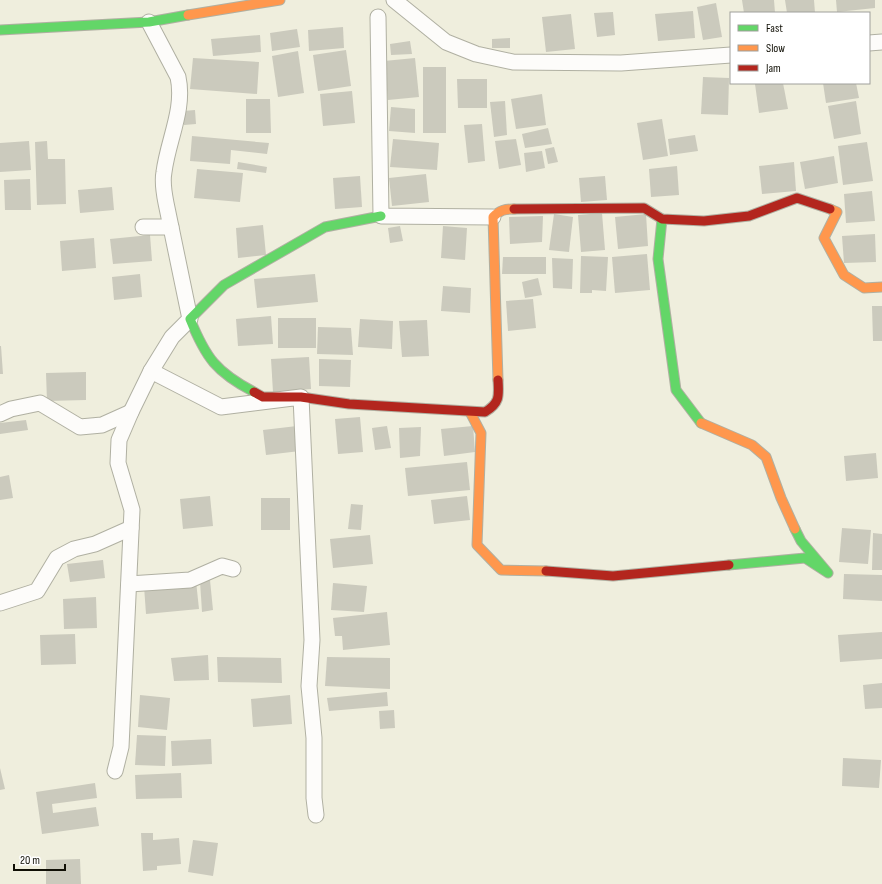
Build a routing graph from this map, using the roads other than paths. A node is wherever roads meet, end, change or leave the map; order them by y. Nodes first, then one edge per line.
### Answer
1 (280, 0) edge
2 (394, 0) edge
3 (256, 2) edge
4 (378, 17) dead end
5 (149, 22) junction
6 (0, 30) edge
7 (882, 42) edge
8 (870, 43) edge
9 (730, 55) edge
10 (381, 216) junction
11 (493, 217) junction
12 (662, 219) junction
13 (143, 227) dead end
14 (171, 227) junction
15 (882, 287) edge
16 (190, 319) junction
17 (151, 371) junction
18 (301, 397) junction
19 (131, 412) junction
20 (470, 412) junction
21 (0, 414) edge
22 (131, 528) junction
23 (233, 569) dead end
24 (129, 584) junction
25 (0, 603) edge
26 (115, 771) dead end
27 (316, 815) dead end

1 - 3 street
2 - 9 street
3 - 5 street
4 - 10 street
5 - 6 street
5 - 14 street
7 - 8 street
10 - 11 street
10 - 16 street
11 - 12 street
11 - 20 street
12 - 15 street
12 - 20 street
13 - 14 street
14 - 16 street
16 - 17 street
16 - 18 street
17 - 18 street
17 - 19 street
18 - 20 street
18 - 27 street
19 - 21 street
19 - 22 street
22 - 24 street
22 - 25 street
23 - 24 street
24 - 26 street

